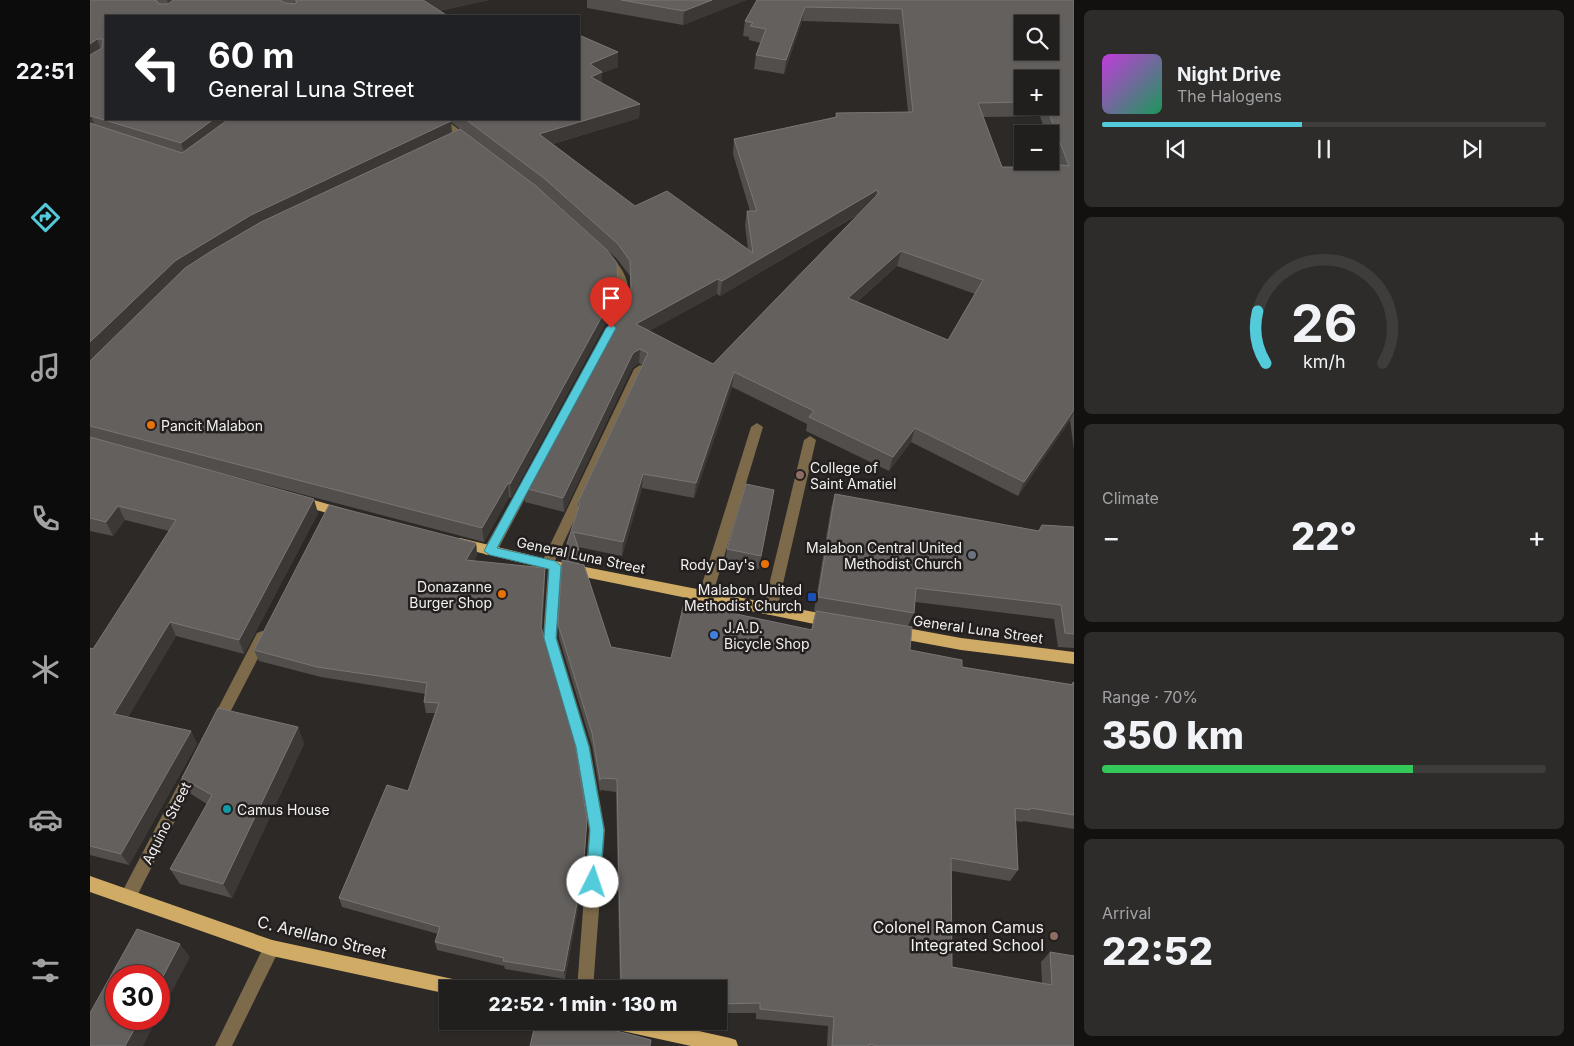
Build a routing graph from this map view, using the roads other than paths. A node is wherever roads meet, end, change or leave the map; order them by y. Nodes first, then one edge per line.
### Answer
1 (440, 120) edge
2 (480, 149) edge
3 (598, 249) edge
4 (613, 325) edge
5 (640, 369) edge
6 (757, 427) dead end
7 (810, 440) dead end
8 (538, 463) edge
9 (290, 498) edge
10 (357, 516) edge
11 (452, 541) edge
12 (490, 551) junction
13 (551, 565) junction
14 (705, 597) junction
15 (770, 610) junction
16 (269, 624) edge
17 (846, 624) edge
18 (885, 630) edge
19 (1074, 658) edge
20 (210, 738) edge
21 (201, 756) edge
22 (90, 884) edge
23 (128, 897) junction
24 (272, 948) junction
25 (586, 980) edge
26 (439, 984) edge
27 (655, 1030) edge
28 (223, 1046) edge
29 (730, 1046) edge

1 - 2 street
3 - 4 street
5 - 13 street
6 - 14 street
7 - 15 street
8 - 12 street
9 - 10 main road
11 - 12 main road, General Luna Street
12 - 13 main road, General Luna Street
13 - 14 main road, General Luna Street
13 - 25 street
14 - 15 main road, General Luna Street
15 - 17 main road, General Luna Street
16 - 20 street
18 - 19 main road, General Luna Street
21 - 23 street, Aquino Street
22 - 23 main road, C. Arellano Street
23 - 24 main road, C. Arellano Street
24 - 26 main road, C. Arellano Street
24 - 28 street
27 - 29 main road

